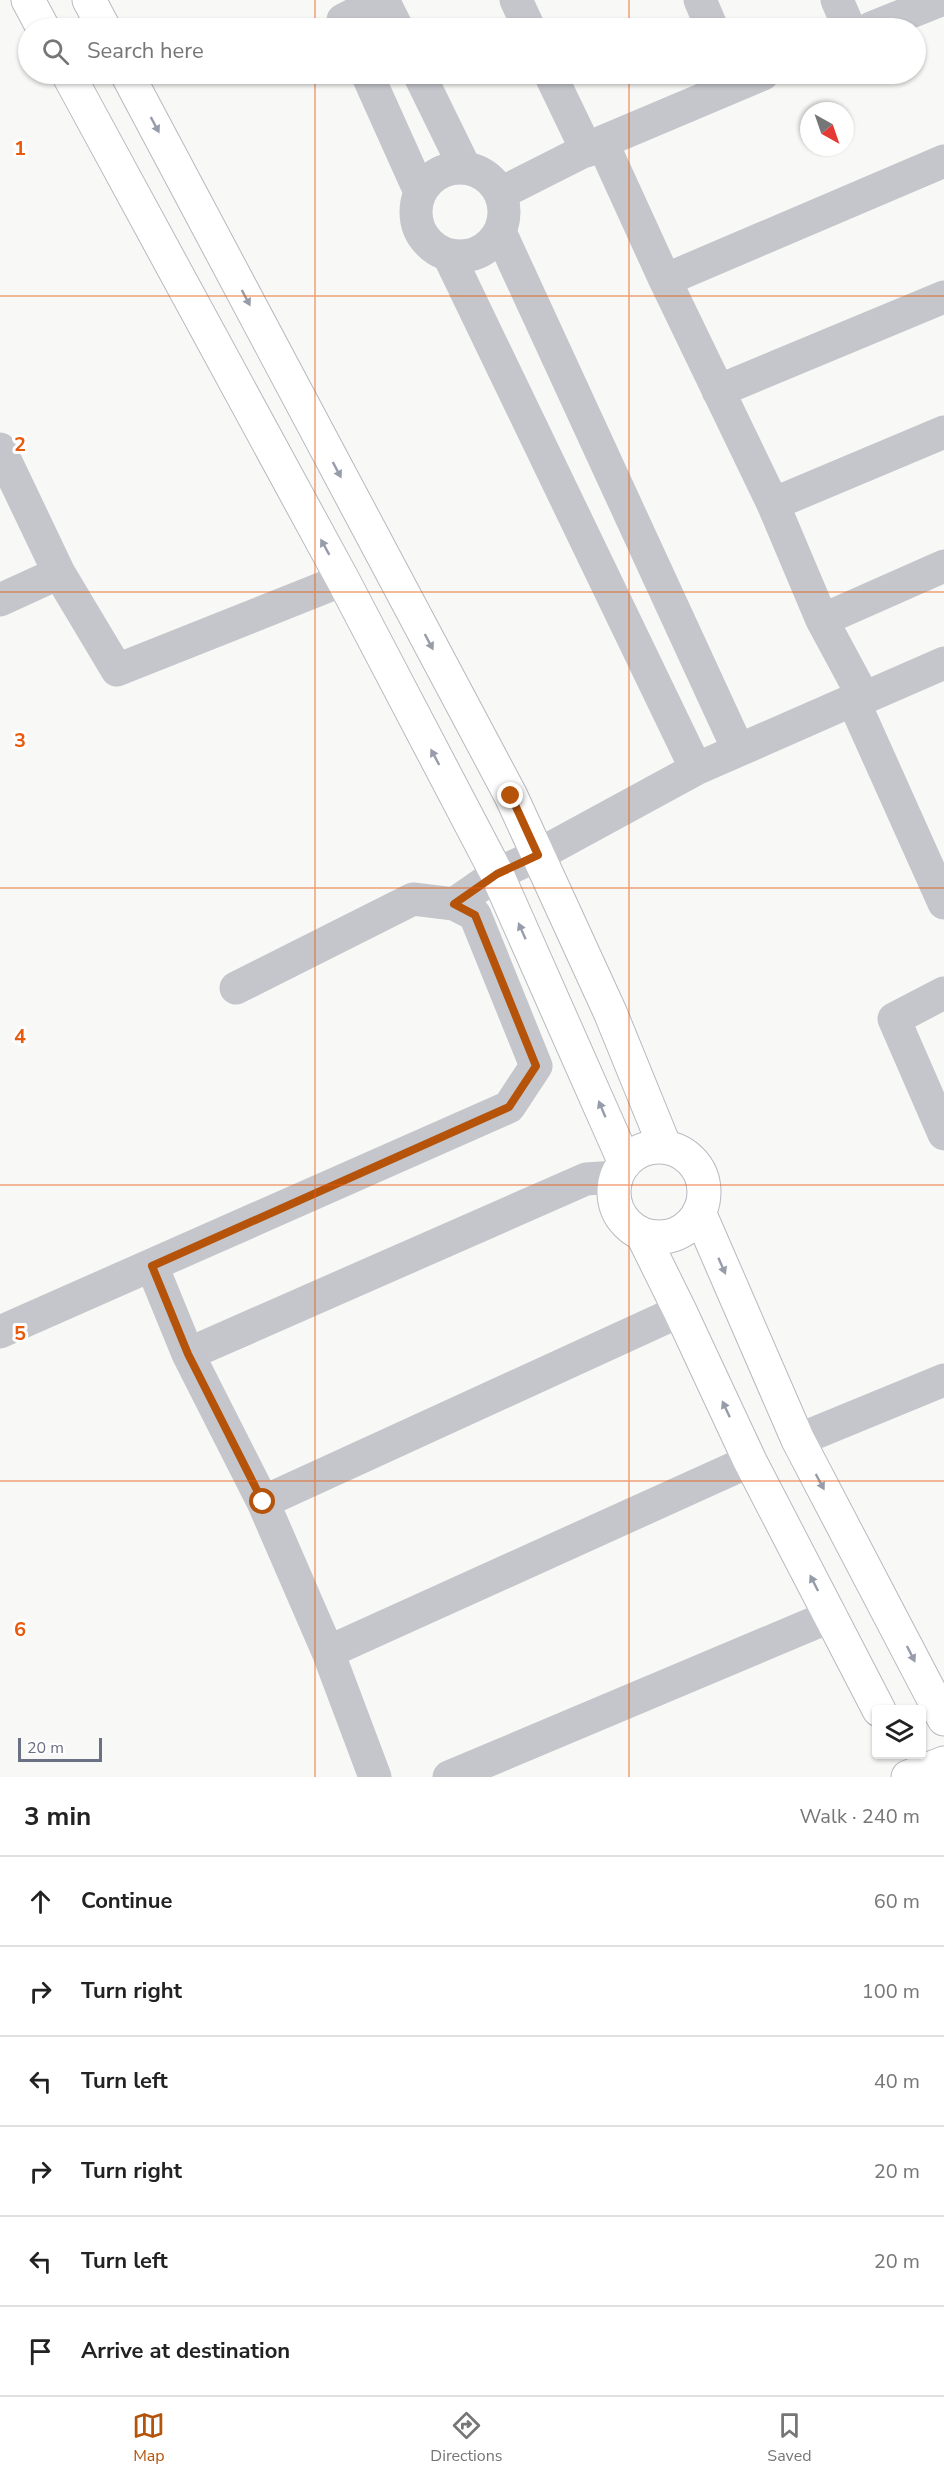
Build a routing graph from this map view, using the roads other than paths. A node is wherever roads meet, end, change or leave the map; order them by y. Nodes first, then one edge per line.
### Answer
1 (28, 0) edge
2 (89, 0) edge
3 (382, 0) edge
4 (516, 0) edge
5 (700, 0) edge
6 (837, 0) edge
7 (941, 0) edge
8 (38, 18) edge
9 (99, 18) edge
10 (347, 18) edge
11 (392, 18) edge
12 (524, 18) edge
13 (708, 18) edge
14 (845, 18) edge
15 (896, 18) edge
16 (73, 84) edge
17 (133, 84) edge
18 (371, 84) edge
19 (424, 84) edge
20 (556, 84) edge
21 (728, 84) edge
22 (594, 146) junction
23 (944, 160) edge
24 (465, 168) junction
25 (420, 192) junction
26 (501, 193) junction
27 (500, 232) junction
28 (449, 256) junction
29 (665, 280) junction
30 (944, 297) edge
31 (718, 391) junction
32 (944, 432) edge
33 (0, 449) edge
34 (773, 504) junction
35 (944, 566) edge
36 (59, 573) junction
37 (343, 580) junction
38 (0, 600) edge
39 (822, 620) junction
40 (944, 663) edge
41 (858, 699) junction
42 (738, 749) junction
43 (696, 769) junction
44 (538, 855) junction
45 (497, 874) junction
46 (944, 903) edge
47 (454, 904) junction
48 (236, 988) dead end
49 (944, 993) edge
50 (944, 1134) edge
51 (665, 1147) junction
52 (621, 1170) junction
53 (699, 1212) junction
54 (642, 1234) junction
55 (152, 1266) junction
56 (680, 1311) junction
57 (0, 1332) edge
58 (188, 1354) junction
59 (944, 1380) edge
60 (798, 1440) junction
61 (750, 1461) junction
62 (263, 1502) junction
63 (831, 1616) junction
64 (328, 1652) junction
65 (876, 1705) edge
66 (944, 1719) edge
67 (944, 1762) edge
68 (909, 1771) edge
69 (375, 1777) edge
70 (448, 1777) edge

1 - 8 main road
2 - 9 main road
3 - 10 street
3 - 11 street
4 - 12 street
5 - 13 street
6 - 14 street
7 - 15 street
37 -> 16 main road
17 -> 44 main road
18 - 25 street
19 - 24 street
20 - 22 street
21 - 22 street
22 - 26 street
22 - 29 street
23 - 29 street
24 - 25 street
24 - 26 street
25 - 28 street
26 - 27 street
27 - 28 street
27 - 42 street
28 - 43 street
29 - 31 street
30 - 31 street
31 - 34 street
32 - 34 street
33 - 36 street
34 - 39 street
35 - 39 street
36 - 37 street
36 - 38 street
45 -> 37 main road
39 - 41 street
40 - 41 street
41 - 42 street
41 - 46 street
42 - 43 street
43 - 44 street
44 - 45 street
44 - 51 main road
45 - 47 street
52 -> 45 main road
47 - 48 street
47 - 55 street
49 - 50 street
51 - 52 main road
51 - 53 main road
52 - 54 main road
52 - 58 street
53 - 54 main road
53 -> 60 main road
54 - 56 main road
55 - 57 street
55 - 58 street
61 -> 56 main road
56 - 62 street
58 - 62 street
59 - 60 street
60 -> 66 main road
63 -> 61 main road
61 - 64 street
62 - 64 street
63 - 65 main road
63 - 70 street
64 - 69 street
67 - 68 main road

